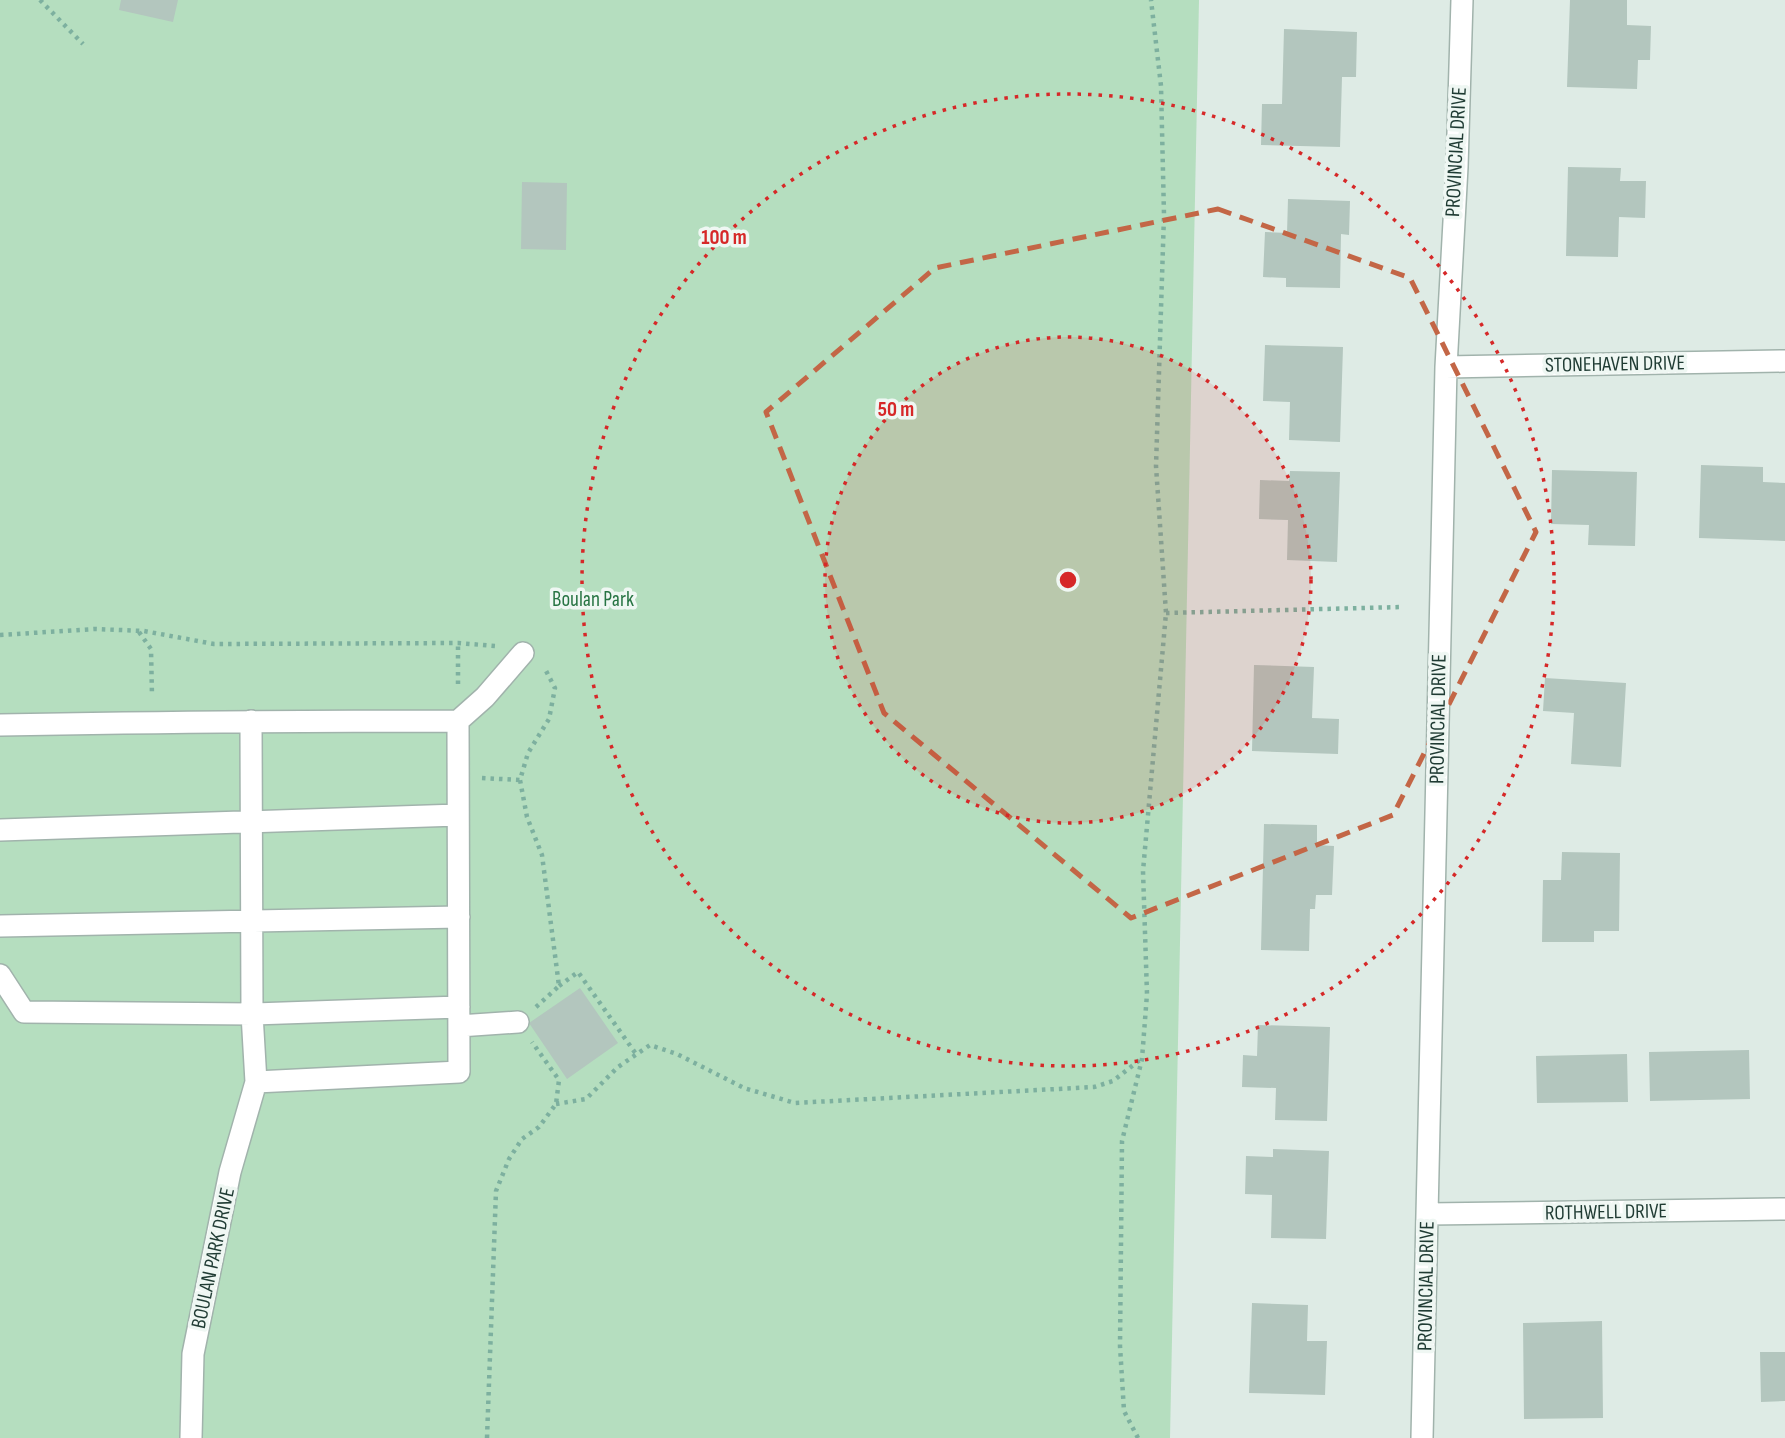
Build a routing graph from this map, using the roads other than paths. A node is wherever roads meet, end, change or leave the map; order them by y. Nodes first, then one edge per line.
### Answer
1 (1461, 0) edge
2 (1785, 361) edge
3 (1446, 367) junction
4 (523, 653) road end
5 (458, 721) junction
6 (251, 722) junction
7 (0, 725) edge
8 (458, 815) junction
9 (251, 822) junction
10 (0, 830) edge
11 (459, 918) junction
12 (252, 921) junction
13 (0, 926) edge
14 (0, 975) edge
15 (253, 1014) junction
16 (459, 1017) junction
17 (518, 1022) road end
18 (256, 1082) junction
19 (1785, 1209) edge
20 (1428, 1214) junction
21 (191, 1438) edge
22 (1422, 1438) edge

1 - 3 street, PROVINCIAL DRIVE
2 - 3 street, STONEHAVEN DRIVE
3 - 20 street, PROVINCIAL DRIVE
4 - 5 street
5 - 6 street
5 - 8 street
6 - 7 street
6 - 9 street, BOULAN PARK DRIVE
8 - 9 street
8 - 11 street
9 - 10 street
9 - 12 street, BOULAN PARK DRIVE
11 - 12 street
11 - 16 street
12 - 13 street
12 - 15 street, BOULAN PARK DRIVE
14 - 15 street
15 - 16 street
15 - 18 street, BOULAN PARK DRIVE
16 - 17 street
16 - 18 street
18 - 21 street, BOULAN PARK DRIVE
19 - 20 street, ROTHWELL DRIVE
20 - 22 street, PROVINCIAL DRIVE

